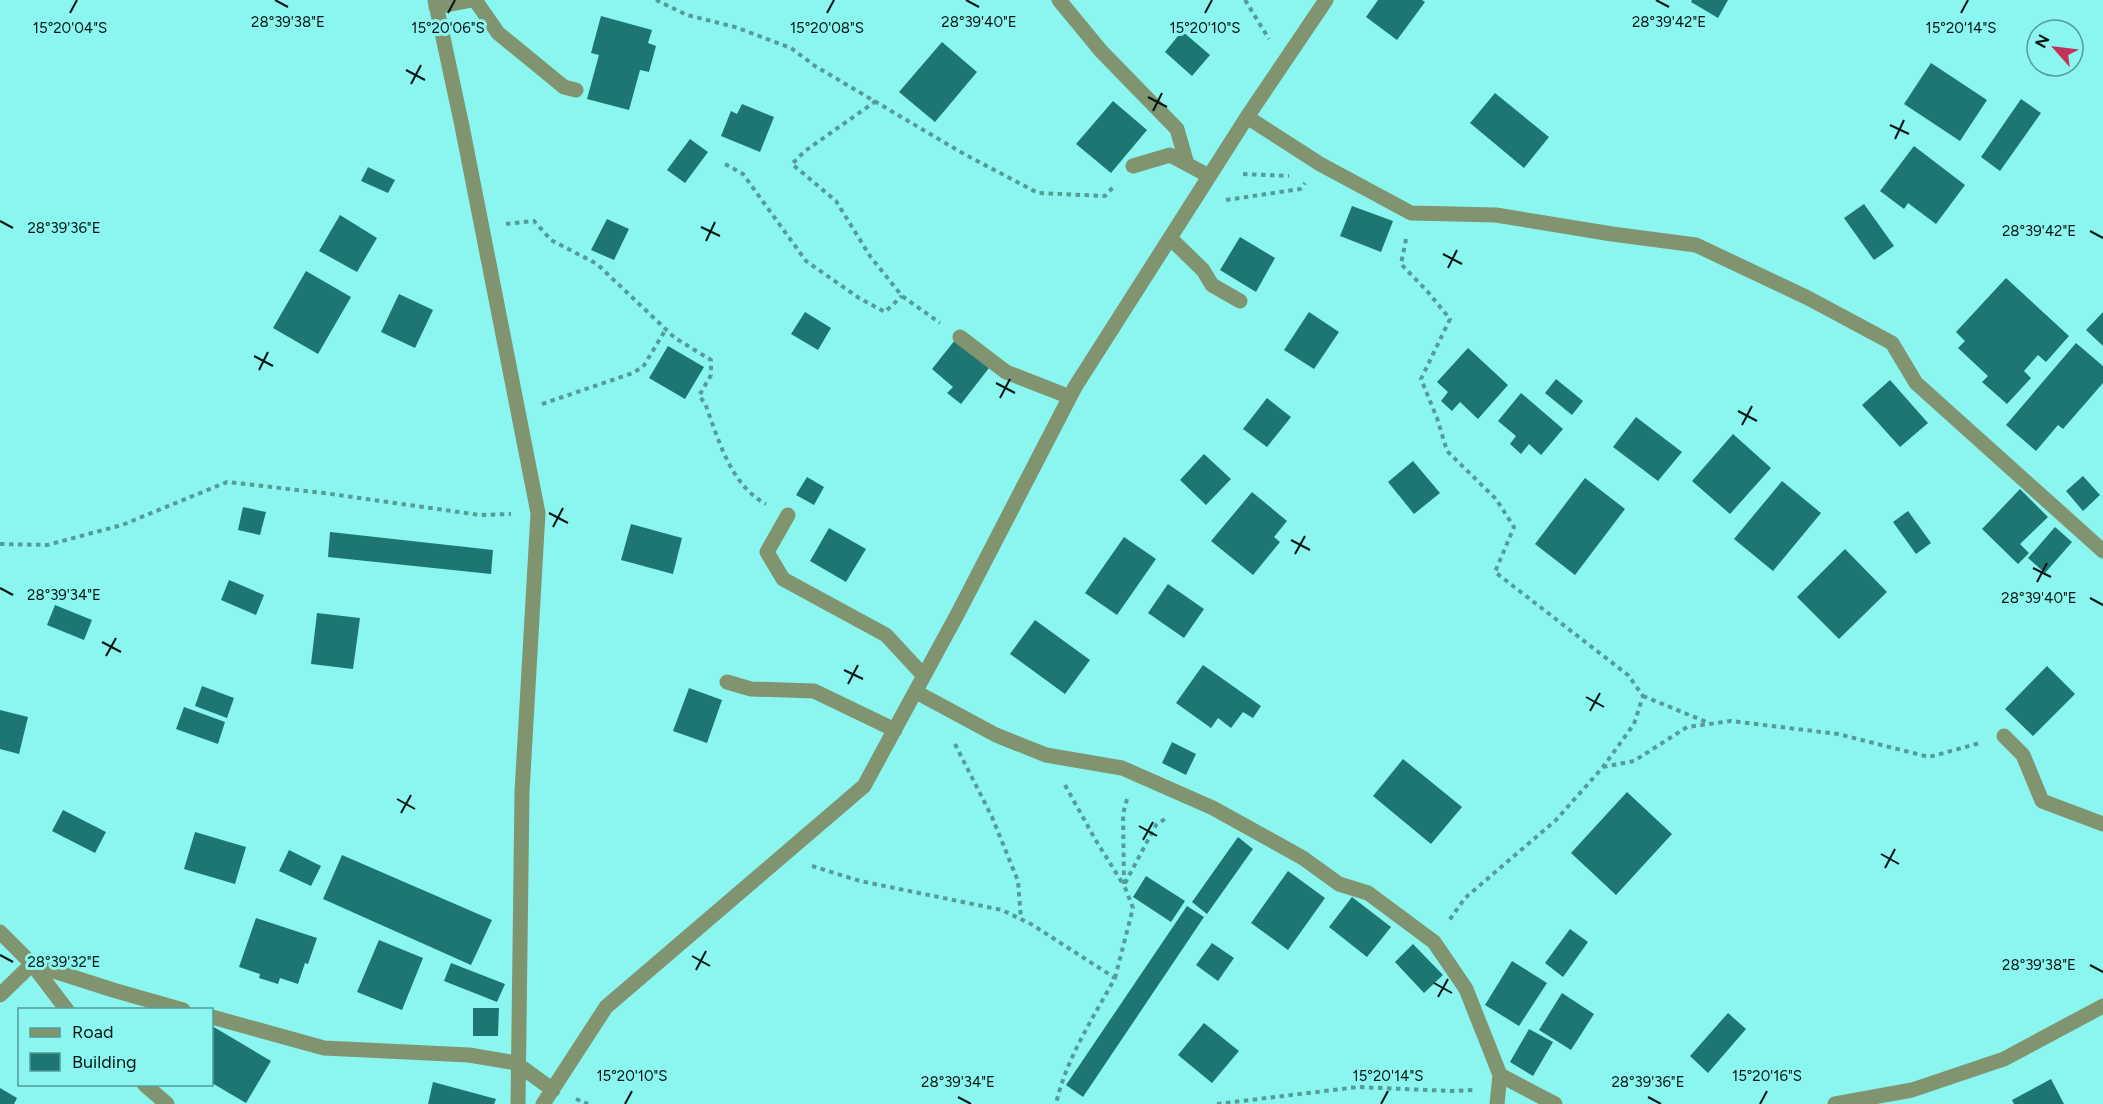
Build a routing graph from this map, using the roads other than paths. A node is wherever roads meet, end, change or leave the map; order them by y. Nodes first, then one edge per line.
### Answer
1 (474, 0) edge
2 (1059, 0) edge
3 (1326, 0) edge
4 (436, 4) edge
5 (576, 90) dead end
6 (1247, 117) junction
7 (1187, 164) junction
8 (1133, 166) road end
9 (1209, 176) junction
10 (1170, 238) junction
11 (1240, 301) dead end
12 (960, 337) road end
13 (1070, 397) junction
14 (788, 516) road end
15 (2103, 551) edge
16 (924, 676) junction
17 (727, 682) dead end
18 (915, 692) junction
19 (895, 729) junction
20 (2004, 736) road end
21 (2103, 824) edge
22 (0, 932) edge
23 (32, 964) junction
24 (0, 995) edge
25 (2103, 1006) edge
26 (65, 1008) edge
27 (176, 1008) edge
28 (213, 1017) edge
29 (519, 1065) junction
30 (1499, 1082) junction
31 (146, 1086) edge
32 (553, 1089) junction
33 (167, 1104) edge
34 (518, 1104) edge
35 (543, 1104) edge
36 (1497, 1104) edge
37 (1555, 1104) edge
38 (1835, 1104) edge

1 - 4 street
1 - 5 street
2 - 7 street
3 - 6 street
4 - 29 street
6 - 9 street
6 - 15 street
7 - 8 street
7 - 9 street
9 - 10 street
10 - 11 street
10 - 13 street
12 - 13 street
13 - 16 street
14 - 16 street
16 - 18 street
17 - 19 street
18 - 19 street
18 - 30 street
19 - 32 street
20 - 21 street
22 - 23 street
23 - 24 street
23 - 26 street
23 - 27 street
25 - 38 street
28 - 29 street
29 - 32 street
29 - 34 street
30 - 36 street
30 - 37 street
31 - 33 street
32 - 35 street

